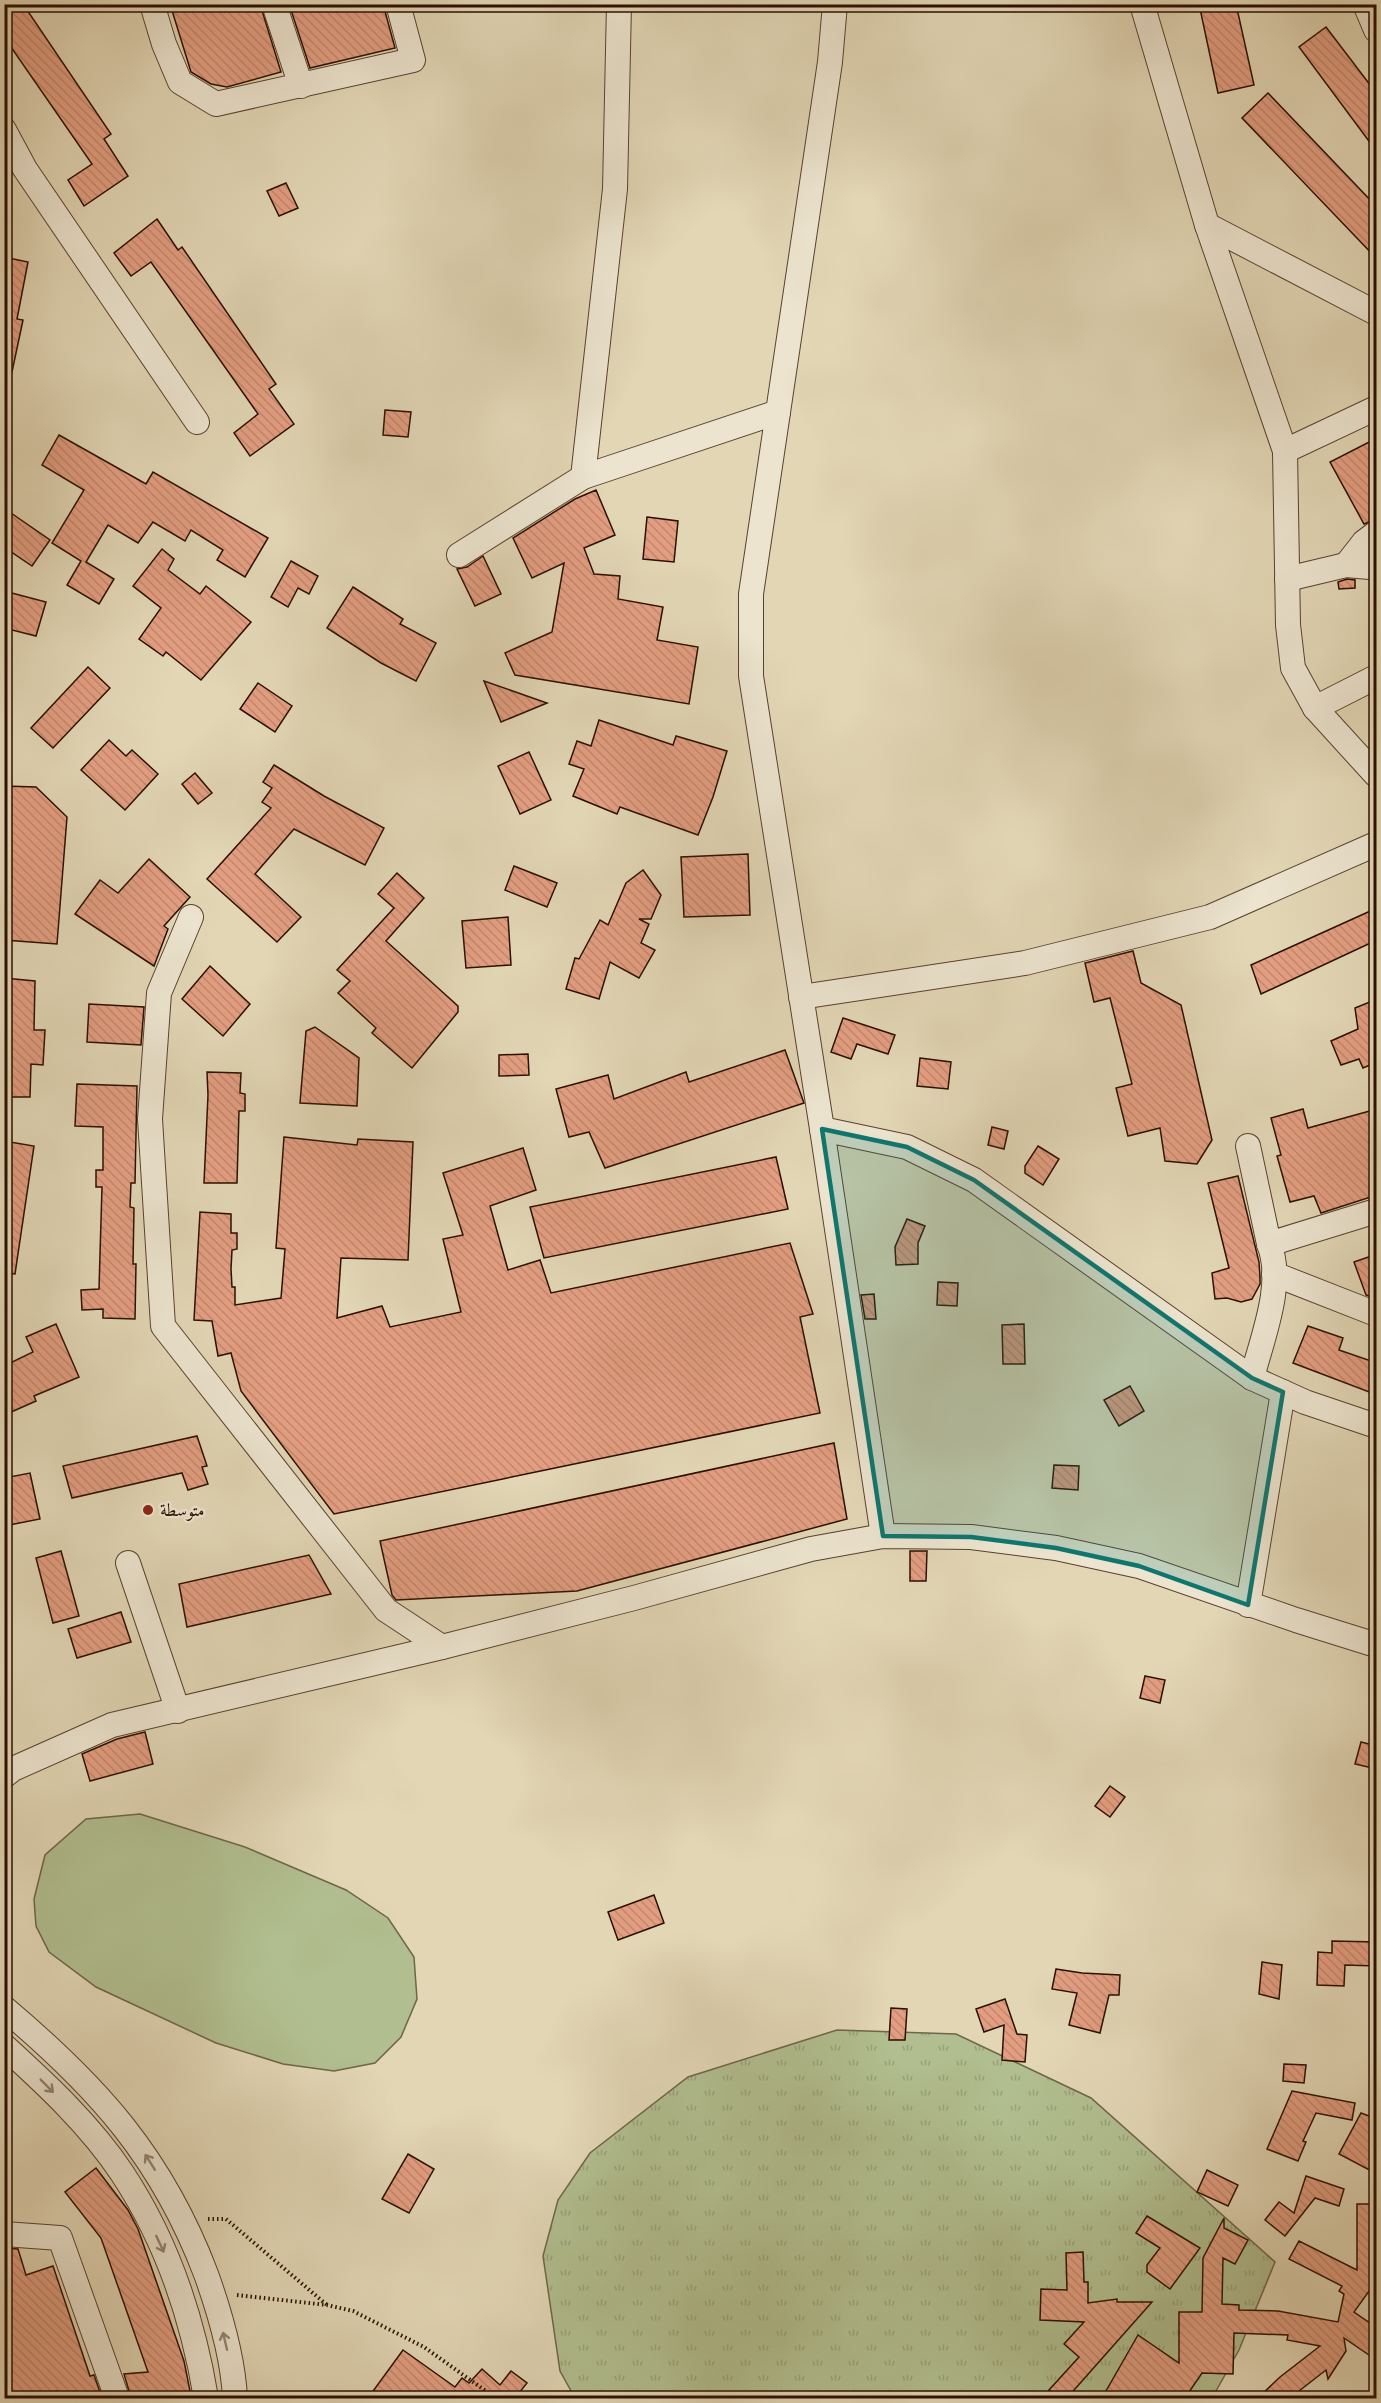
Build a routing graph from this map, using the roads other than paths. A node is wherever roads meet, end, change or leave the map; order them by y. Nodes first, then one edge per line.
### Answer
1 (152, 4) edge
2 (274, 4) edge
3 (398, 4) edge
4 (619, 4) edge
5 (835, 4) edge
6 (1142, 4) edge
7 (1365, 4) edge
8 (1377, 30) edge
9 (300, 86) junction
10 (4, 130) edge
11 (1207, 225) junction
12 (1377, 313) edge
13 (1377, 408) edge
14 (777, 412) junction
15 (197, 422) dead end
16 (1285, 451) junction
17 (583, 477) junction
18 (1377, 533) edge
19 (459, 555) dead end
20 (1377, 563) edge
21 (1346, 565) junction
22 (1287, 579) junction
23 (1377, 677) edge
24 (1315, 708) junction
25 (1377, 775) edge
26 (1377, 844) edge
27 (191, 917) dead end
28 (801, 997) junction
29 (822, 1129) junction
30 (1248, 1146) dead end
31 (1377, 1211) edge
32 (1269, 1244) junction
33 (1274, 1274) junction
34 (1377, 1314) edge
35 (1252, 1378) junction
36 (1283, 1392) junction
37 (1377, 1426) edge
38 (883, 1536) junction
39 (128, 1563) dead end
40 (1248, 1605) junction
41 (1377, 1645) edge
42 (442, 1647) junction
43 (178, 1710) junction
44 (7, 1770) edge
45 (4, 2008) edge
46 (4, 2046) edge
47 (4, 2234) edge
48 (117, 2398) edge
49 (206, 2398) edge
50 (235, 2398) edge

1 - 9 street
2 - 9 street
3 - 9 street
4 - 17 street
5 - 14 street
6 - 11 street
7 - 8 street
10 - 15 street
11 - 12 street
11 - 16 street
13 - 16 street
14 - 17 street
14 - 28 street
16 - 22 street
17 - 19 street
18 - 21 street
20 - 21 street
21 - 22 street
22 - 24 street
23 - 24 street
24 - 25 street
26 - 28 street
27 - 42 street
28 - 29 street
29 - 35 street
29 - 38 street
30 - 32 street
31 - 32 street
32 - 33 street
33 - 34 street
33 - 35 street
35 - 36 street
36 - 37 street
36 - 40 street
38 - 40 street
38 - 42 street
39 - 43 street
40 - 41 street
42 - 43 street
43 - 44 street
50 -> 45 street
46 -> 49 street
47 - 48 street

